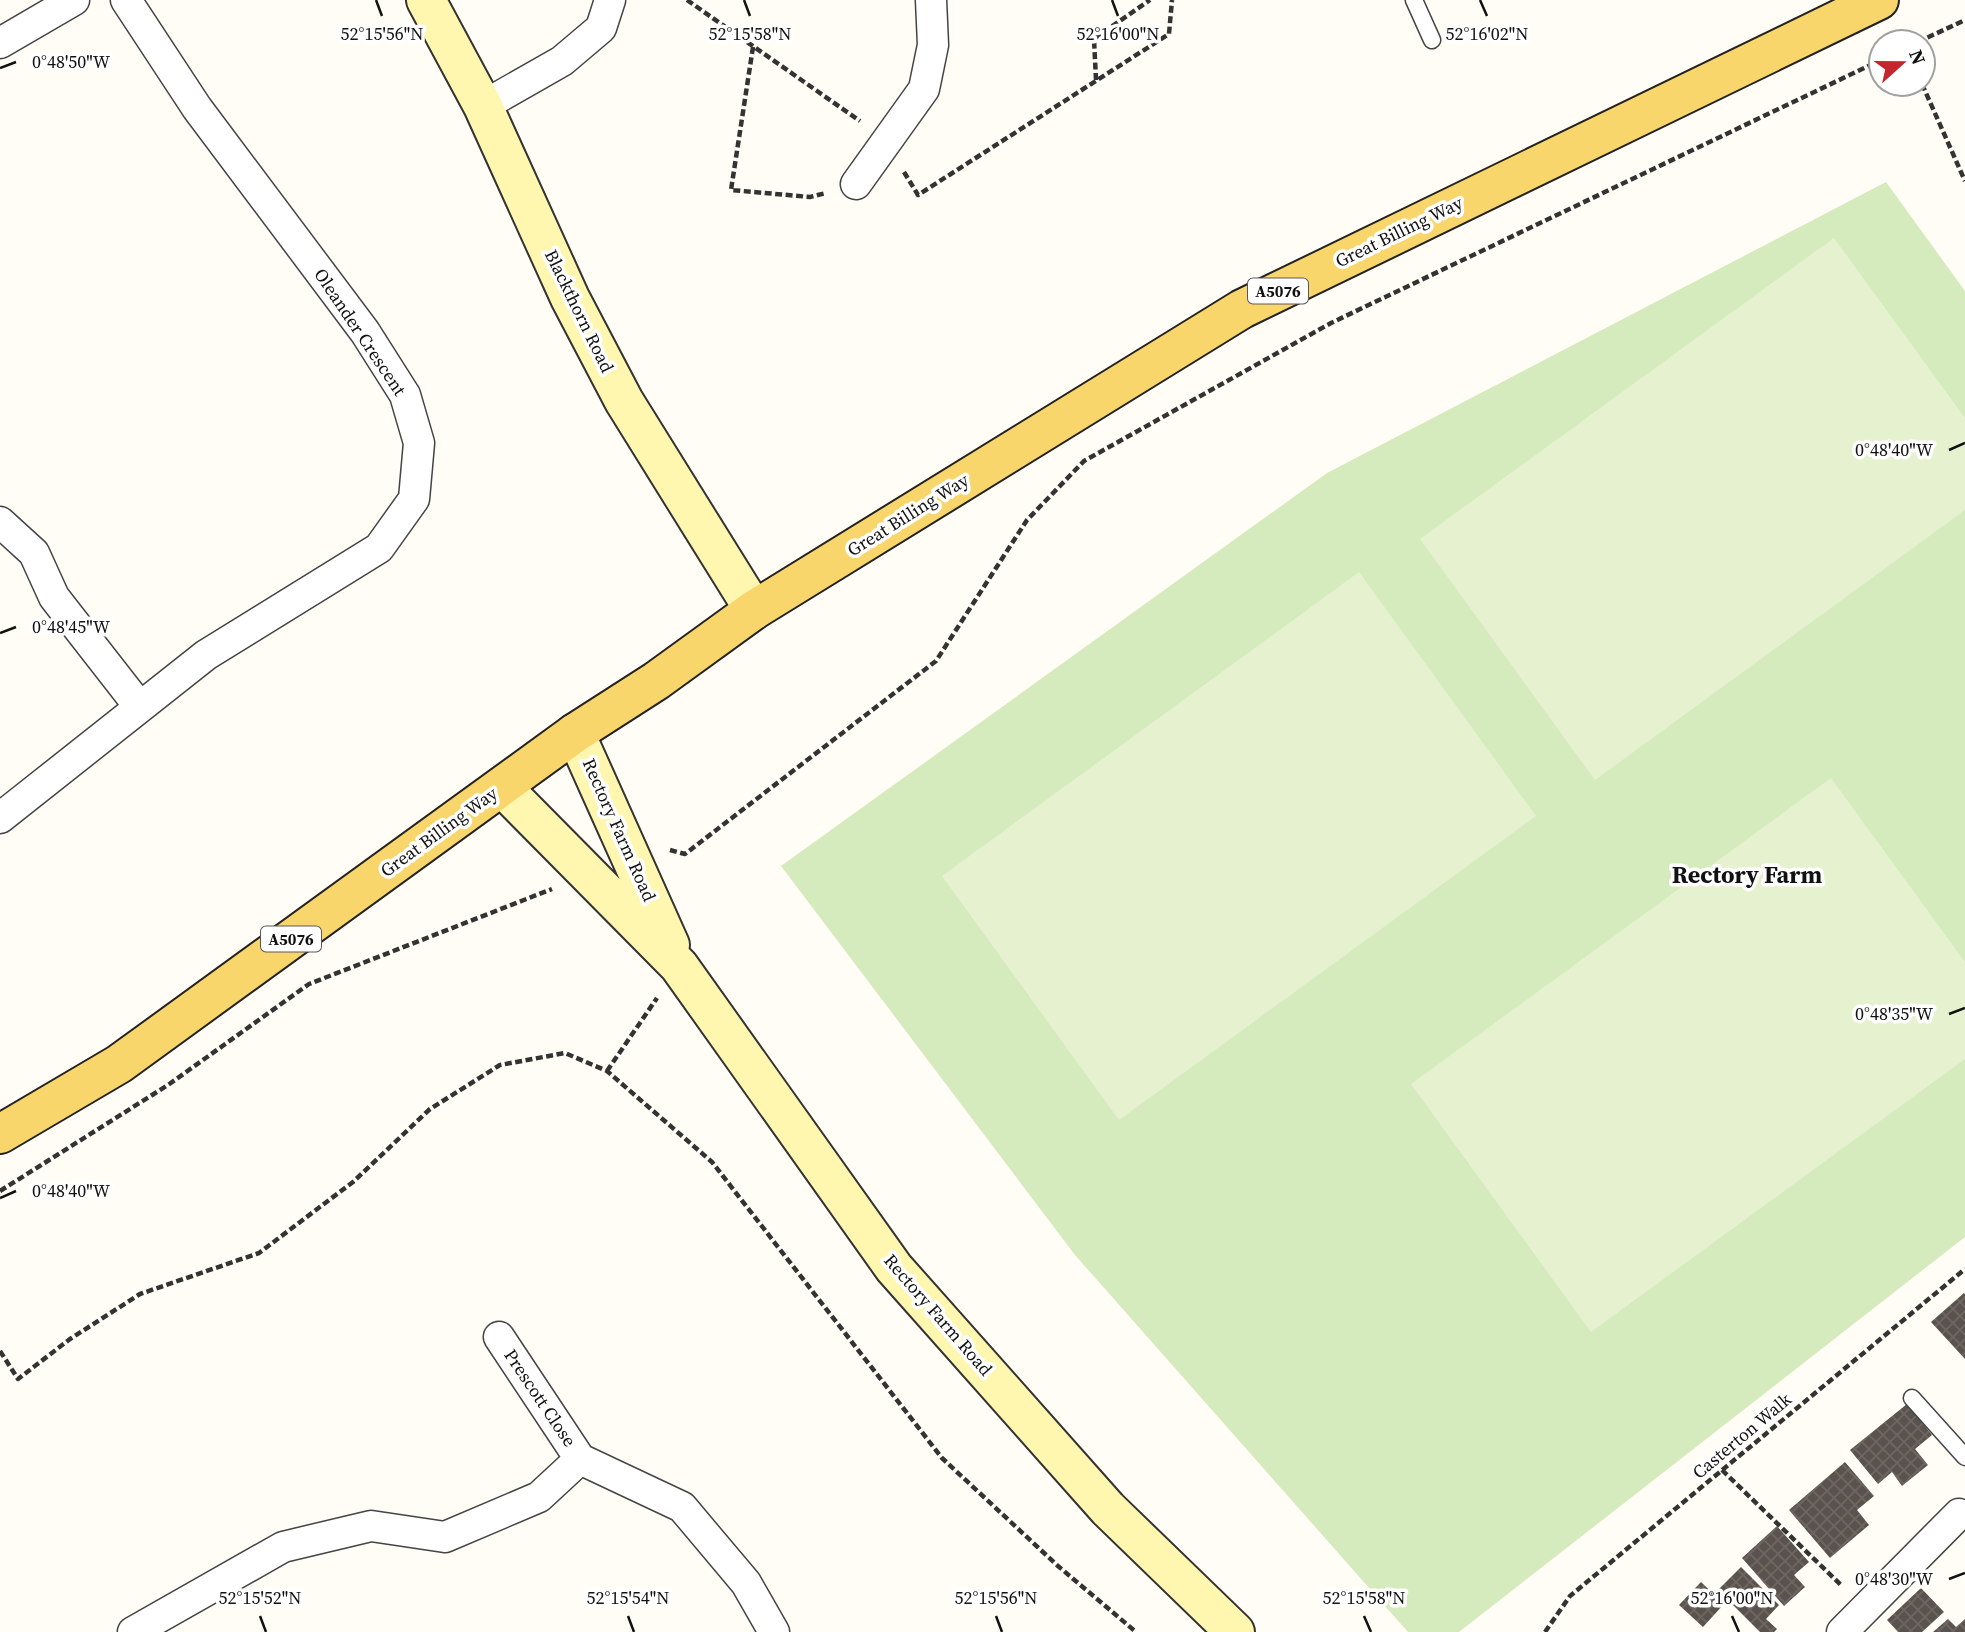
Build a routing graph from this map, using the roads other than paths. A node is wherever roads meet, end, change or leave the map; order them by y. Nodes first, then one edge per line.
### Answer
1 (74, 0) edge
2 (126, 0) edge
3 (426, 0) edge
4 (611, 0) edge
5 (931, 0) edge
6 (1414, 0) edge
7 (1879, 0) edge
8 (1432, 40) dead end
9 (0, 43) edge
10 (483, 106) junction
11 (856, 184) road end
12 (0, 522) edge
13 (754, 610) junction
14 (139, 706) junction
15 (575, 733) junction
16 (502, 787) junction
17 (0, 818) edge
18 (679, 966) junction
19 (0, 1134) edge
20 (499, 1337) dead end
21 (1912, 1398) dead end
22 (1965, 1457) edge
23 (580, 1459) junction
24 (1962, 1510) edge
25 (1217, 1625) edge
26 (133, 1632) edge
27 (774, 1632) edge
28 (1842, 1632) edge

1 - 9 street
2 - 14 street, Oleander Crescent
3 - 10 street, Blackthorn Road
4 - 10 street
5 - 11 street
6 - 8 lane
7 - 13 main road, Great Billing Way / A5076
10 - 13 street, Blackthorn Road
12 - 14 street
13 - 15 main road, Great Billing Way / A5076
14 - 17 street, Oleander Crescent
15 - 16 main road, Great Billing Way / A5076
15 - 18 street, Rectory Farm Road
16 - 18 street, Rectory Farm Road
16 - 19 main road, Great Billing Way / A5076
18 - 25 street, Rectory Farm Road
20 - 23 street, Prescott Close
21 - 22 lane
23 - 26 street, Prescott Close
23 - 27 street, Prescott Close
24 - 28 street

